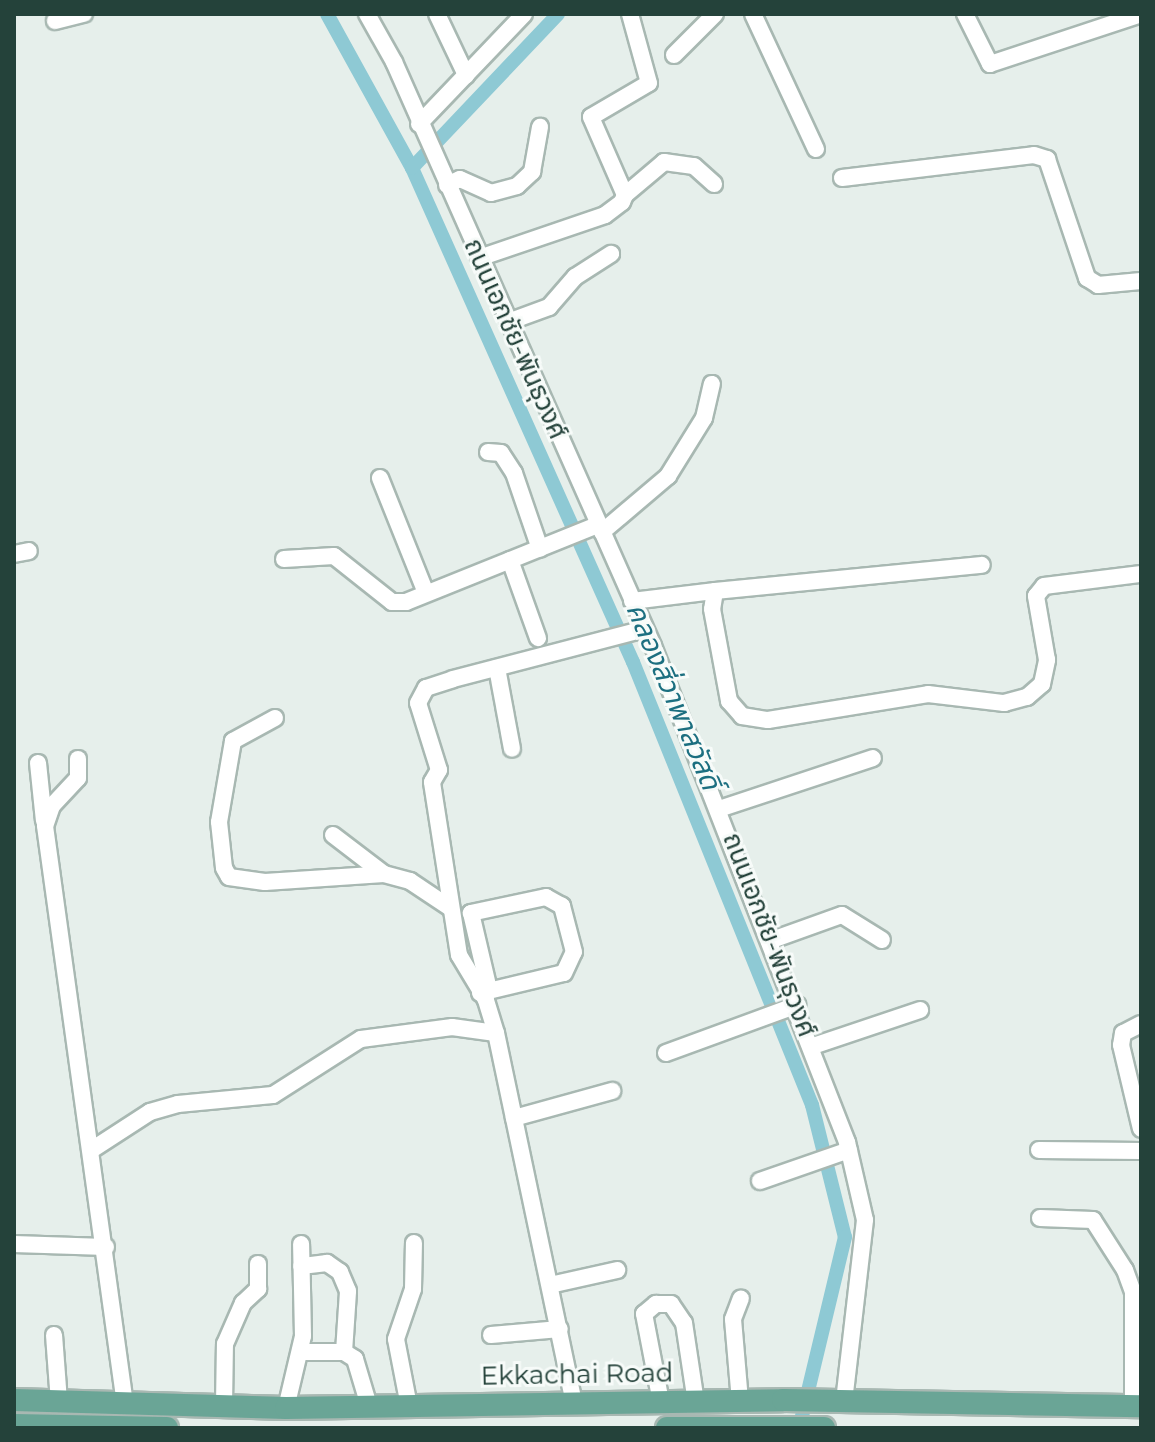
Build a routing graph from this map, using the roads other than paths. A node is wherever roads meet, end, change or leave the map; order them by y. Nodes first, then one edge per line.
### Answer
1 (84, 14) edge
2 (367, 14) edge
3 (437, 14) edge
4 (524, 14) edge
5 (630, 14) edge
6 (715, 14) edge
7 (753, 14) edge
8 (965, 14) edge
9 (1141, 14) edge
10 (55, 21) dead end
11 (674, 55) dead end
12 (466, 75) junction
13 (540, 127) dead end
14 (422, 130) junction
15 (816, 149) dead end
16 (443, 177) junction
17 (842, 178) dead end
18 (714, 184) dead end
19 (625, 195) junction
20 (611, 254) dead end
21 (479, 258) junction
22 (1141, 281) edge
23 (508, 322) junction
24 (712, 384) dead end
25 (488, 452) dead end
26 (380, 478) dead end
27 (595, 529) junction
28 (540, 549) junction
29 (284, 559) dead end
30 (510, 560) junction
31 (982, 565) dead end
32 (1141, 574) edge
33 (715, 591) junction
34 (426, 593) junction
35 (632, 601) junction
36 (639, 632) junction
37 (538, 638) dead end
38 (497, 668) junction
39 (275, 718) dead end
40 (512, 749) dead end
41 (873, 758) dead end
42 (78, 759) dead end
43 (38, 763) dead end
44 (846, 777) dead end
45 (721, 812) junction
46 (45, 826) junction
47 (333, 835) dead end
48 (384, 874) junction
49 (449, 907) junction
50 (772, 940) junction
51 (882, 940) dead end
52 (485, 991) junction
53 (791, 1007) junction
54 (920, 1010) dead end
55 (1141, 1024) edge
56 (496, 1033) junction
57 (813, 1046) junction
58 (666, 1053) dead end
59 (612, 1091) dead end
60 (514, 1118) junction
61 (1141, 1129) edge
62 (93, 1149) junction
63 (1039, 1150) dead end
64 (1141, 1151) edge
65 (843, 1152) junction
66 (760, 1181) dead end
67 (1040, 1218) dead end
68 (414, 1243) dead end
69 (14, 1244) edge
70 (301, 1244) dead end
71 (106, 1247) junction
72 (258, 1264) dead end
73 (301, 1266) junction
74 (617, 1270) dead end
75 (550, 1285) junction
76 (741, 1298) dead end
77 (560, 1329) junction
78 (54, 1335) dead end
79 (491, 1335) dead end
80 (300, 1352) junction
81 (344, 1352) junction
82 (14, 1400) edge
83 (740, 1401) junction
84 (835, 1401) junction
85 (59, 1402) junction
86 (661, 1402) junction
87 (696, 1402) junction
88 (574, 1403) junction
89 (125, 1404) junction
90 (224, 1405) junction
91 (369, 1406) junction
92 (409, 1406) junction
93 (1137, 1406) edge
94 (286, 1408) junction
95 (14, 1425) edge
96 (733, 1427) edge
97 (782, 1427) edge
98 (167, 1428) edge
99 (667, 1428) edge
100 (824, 1428) edge

1 - 10 street
2 - 14 street, ถนนเอกชัย-พันธุวงศ์
3 - 12 street
4 - 12 street
5 - 19 street
6 - 11 street
7 - 15 street
8 - 9 street
12 - 14 street
13 - 16 street
14 - 16 street, ถนนเอกชัย-พันธุวงศ์
16 - 21 street, ถนนเอกชัย-พันธุวงศ์
17 - 22 street
18 - 19 street
19 - 21 street
20 - 23 street
21 - 23 street, ถนนเอกชัย-พันธุวงศ์
23 - 27 street, ถนนเอกชัย-พันธุวงศ์
24 - 27 street
25 - 28 street
26 - 34 street
27 - 28 street
27 - 35 street, ถนนเอกชัย-พันธุวงศ์
28 - 30 street
29 - 34 street
30 - 34 street
30 - 37 street
31 - 33 street
32 - 33 street
33 - 35 street
35 - 36 street, ถนนเอกชัย-พันธุวงศ์
36 - 38 street
36 - 45 street, ถนนเอกชัย-พันธุวงศ์
38 - 40 street
38 - 49 street
39 - 48 street
41 - 45 street
42 - 46 street
43 - 46 street
44 - 45 street
45 - 50 street, ถนนเอกชัย-พันธุวงศ์
46 - 62 street
47 - 48 street
48 - 49 street
49 - 52 street
50 - 51 street
50 - 53 street, ถนนเอกชัย-พันธุวงศ์
52 - 52 street
52 - 56 street
53 - 57 street, ถนนเอกชัย-พันธุวงศ์
53 - 58 street
54 - 57 street
55 - 61 street
56 - 60 street
56 - 62 street
57 - 65 street, ถนนเอกชัย-พันธุวงศ์
59 - 60 street
60 - 75 street
62 - 71 street
63 - 64 street
65 - 66 street
65 - 84 street, ถนนเอกชัย-พันธุวงศ์
67 - 93 street
68 - 92 street
69 - 71 street
70 - 73 street
71 - 89 street
72 - 90 street
73 - 80 street
73 - 81 street
74 - 75 street
75 - 77 street
76 - 83 street
77 - 79 street
77 - 88 street
78 - 85 street
80 - 81 street
80 - 94 street
81 - 91 street
82 - 85 main road, Ekkachai Road
83 - 84 main road, Ekkachai Road
83 - 87 main road, Ekkachai Road
84 - 93 main road, Ekkachai Road
85 - 89 main road, Ekkachai Road
86 - 87 main road, Ekkachai Road
86 - 87 street
86 - 88 main road, Ekkachai Road
88 - 92 main road, Ekkachai Road
89 - 90 main road, Ekkachai Road
90 - 94 main road, Ekkachai Road
91 - 92 main road, Ekkachai Road
91 - 94 main road, Ekkachai Road
95 - 98 main road
96 - 97 main road, Ekkachai Road
96 - 99 main road, Ekkachai Road
97 - 100 main road, Ekkachai Road

